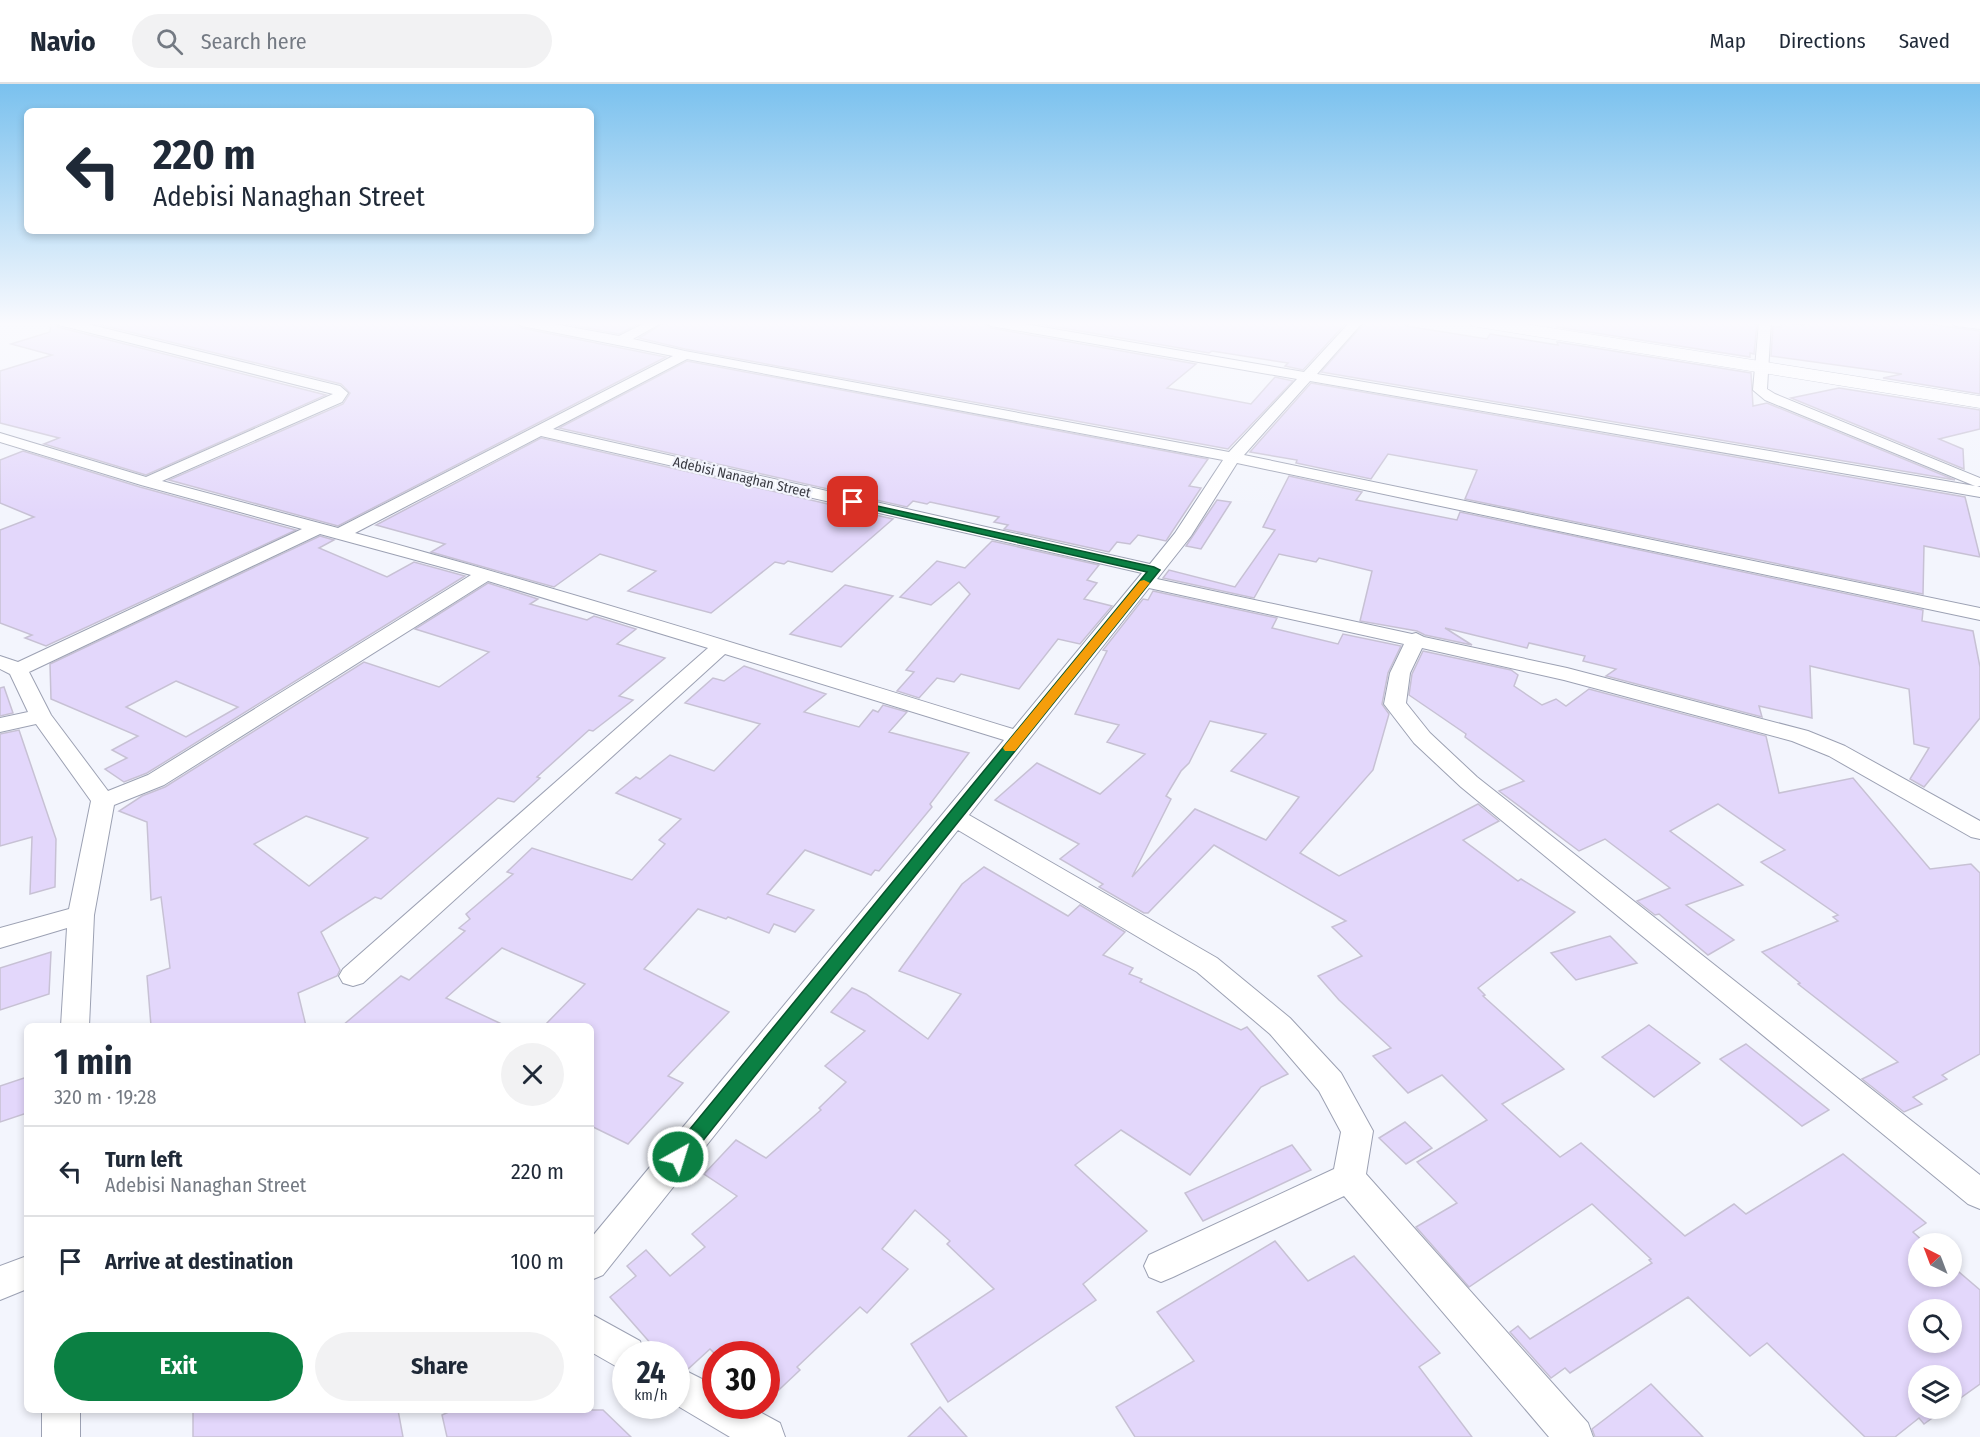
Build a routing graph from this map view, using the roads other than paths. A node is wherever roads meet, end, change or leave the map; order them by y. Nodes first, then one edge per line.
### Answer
1 (319, 385) edge
2 (628, 385) edge
3 (846, 385) edge
4 (1300, 385) edge
5 (1361, 385) edge
6 (1761, 385) edge
7 (1875, 385) edge
8 (1980, 402) edge
9 (540, 431) junction
10 (0, 437) edge
11 (1233, 458) junction
12 (147, 482) junction
13 (1980, 483) edge
14 (1980, 492) edge
15 (318, 528) junction
16 (340, 534) junction
17 (486, 574) junction
18 (1150, 576) junction
19 (1980, 614) edge
20 (1416, 639) junction
21 (723, 645) junction
22 (9, 666) edge
23 (41, 716) junction
24 (0, 726) edge
25 (1018, 737) junction
26 (103, 801) junction
27 (956, 818) junction
28 (1980, 831) edge
29 (81, 915) junction
30 (0, 938) edge
31 (353, 976) dead end
32 (75, 1023) edge
33 (1349, 1178) junction
34 (1980, 1194) edge
35 (594, 1260) edge
36 (1161, 1266) dead end
37 (24, 1273) edge
38 (0, 1282) edge
39 (594, 1334) edge
40 (612, 1345) edge
41 (690, 1392) edge
42 (61, 1413) edge
43 (61, 1437) edge
44 (766, 1437) edge
45 (1574, 1437) edge

1 - 12 street
2 - 9 street
3 - 11 street
4 - 11 street
5 - 14 street
6 - 13 street
7 - 8 street
9 - 16 street
9 - 18 street, Adebisi Nanaghan Street
10 - 12 street
11 - 18 street
11 - 19 street
12 - 15 street
15 - 16 street
15 - 22 street
16 - 17 street
17 - 21 street
17 - 26 street
18 - 20 street, Adebisi Nanaghan Street
18 - 25 street
20 - 28 street, Adebisi Nanaghan Street
20 - 34 street
21 - 25 street
21 - 31 street
22 - 23 street
23 - 24 street
23 - 26 street
25 - 27 street
26 - 29 street
27 - 33 street
27 - 35 street
29 - 30 street
29 - 32 street
33 - 36 street
33 - 45 street
37 - 38 street
39 - 40 street
41 - 44 street
42 - 43 street

